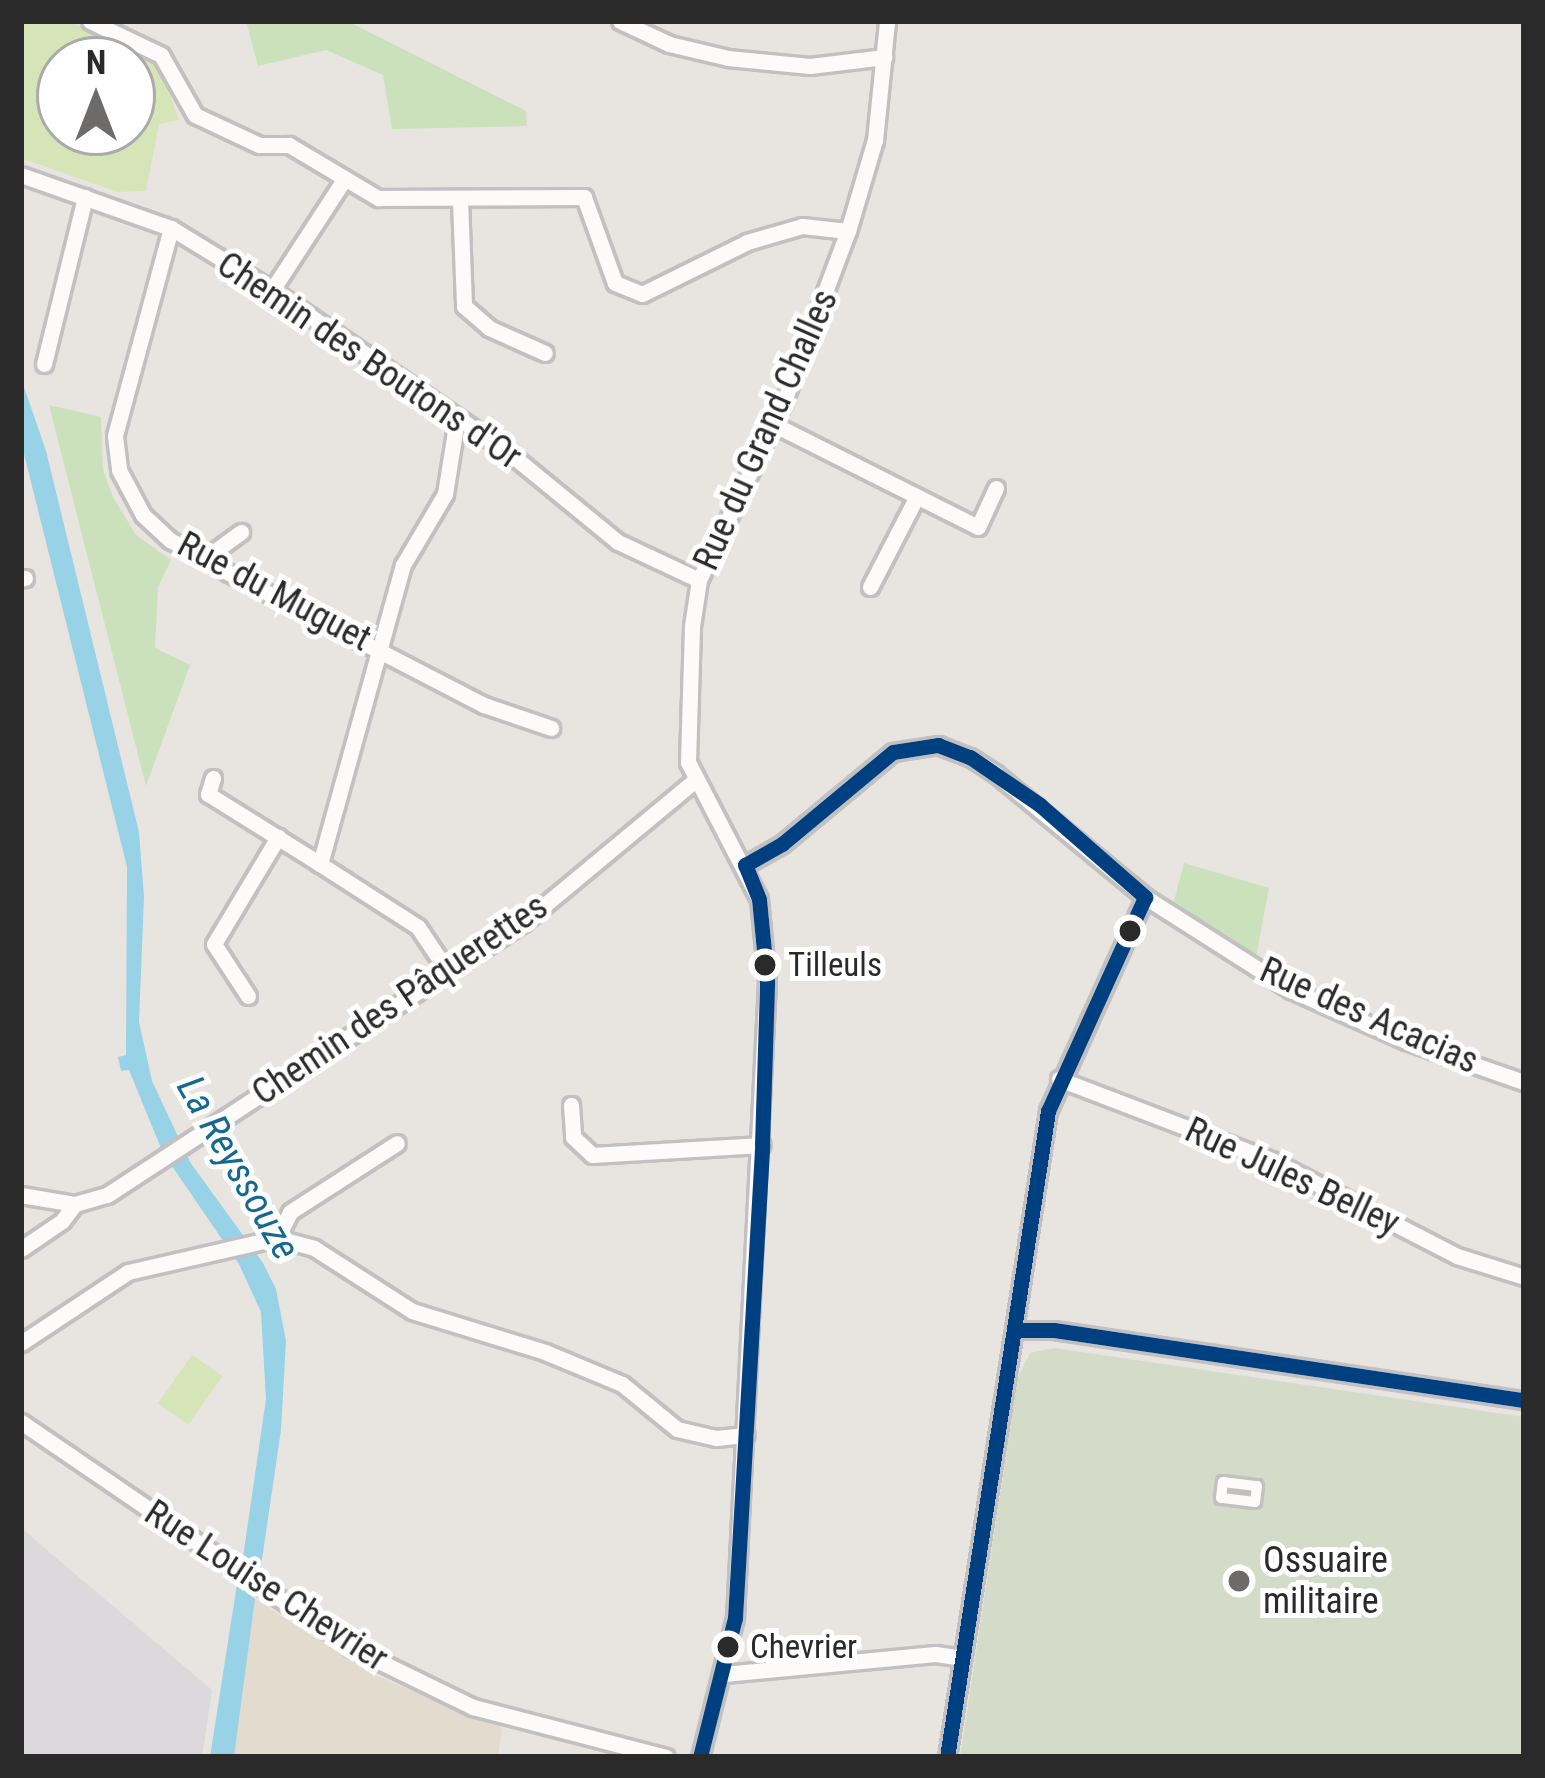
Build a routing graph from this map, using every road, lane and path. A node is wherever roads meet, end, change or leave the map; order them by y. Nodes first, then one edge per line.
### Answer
1 (91, 21) edge
2 (620, 21) edge
3 (887, 21) edge
4 (884, 57) junction
5 (21, 175) edge
6 (343, 181) junction
7 (85, 197) junction
8 (460, 200) junction
9 (171, 228) junction
10 (848, 231) junction
11 (272, 290) junction
12 (545, 352) dead end
13 (44, 364) dead end
14 (457, 419) junction
15 (773, 424) junction
16 (996, 488) dead end
17 (917, 496) junction
18 (242, 532) dead end
19 (204, 559) junction
20 (699, 580) junction
21 (870, 587) dead end
22 (383, 648) junction
23 (551, 728) dead end
24 (213, 778) dead end
25 (694, 780) junction
26 (278, 838) junction
27 (320, 864) junction
28 (745, 865) junction
29 (1145, 897) junction
30 (448, 972) junction
31 (248, 996) dead end
32 (1060, 1079) junction
33 (1524, 1082) edge
34 (571, 1105) dead end
35 (397, 1143) dead end
36 (762, 1145) junction
37 (21, 1196) edge
38 (75, 1204) junction
39 (277, 1238) junction
40 (21, 1250) edge
41 (1524, 1277) edge
42 (1016, 1330) junction
43 (21, 1343) edge
44 (1524, 1400) edge
45 (21, 1422) edge
46 (746, 1435) junction
47 (962, 1658) junction
48 (724, 1673) junction
49 (666, 1757) edge
50 (700, 1757) edge
51 (947, 1757) edge

1 - 6 street
2 - 4 street
3 - 4 street, Rue du Grand Challes
4 - 10 street, Rue du Grand Challes
5 - 7 street, Chemin des Boutons d'Or
6 - 8 street
6 - 11 street
7 - 9 street, Chemin des Boutons d'Or
7 - 13 street
8 - 10 street
8 - 12 street
9 - 11 street, Chemin des Boutons d'Or
9 - 19 street, Rue du Muguet
10 - 15 street, Rue du Grand Challes
11 - 14 street, Chemin des Boutons d'Or
14 - 20 street, Chemin des Boutons d'Or
14 - 22 street
15 - 17 street
15 - 20 street, Rue du Grand Challes
16 - 17 street
17 - 21 street
18 - 19 street
19 - 22 street, Rue du Muguet
20 - 25 street, Rue du Grand Challes
22 - 23 street, Rue du Muguet
22 - 27 street
24 - 26 street
25 - 28 street, Rue du Grand Challes
25 - 30 street, Chemin des Pâquerettes
26 - 27 street
26 - 31 street
27 - 30 street
28 - 29 street, Rue des Acacias
28 - 36 street, Rue du Grand Challes
29 - 32 street
29 - 33 street, Rue des Acacias
30 - 38 street, Chemin des Pâquerettes
32 - 41 street, Rue Jules Belley
32 - 42 street
34 - 36 street
35 - 39 street
36 - 46 street, Rue du Grand Challes
37 - 38 street
38 - 40 street
39 - 43 street
39 - 46 street
42 - 44 street
42 - 47 street
45 - 49 street, Rue Louise Chevrier
46 - 48 street, Rue du Grand Challes
47 - 48 street
47 - 51 street
48 - 50 street, Rue du Grand Challes

